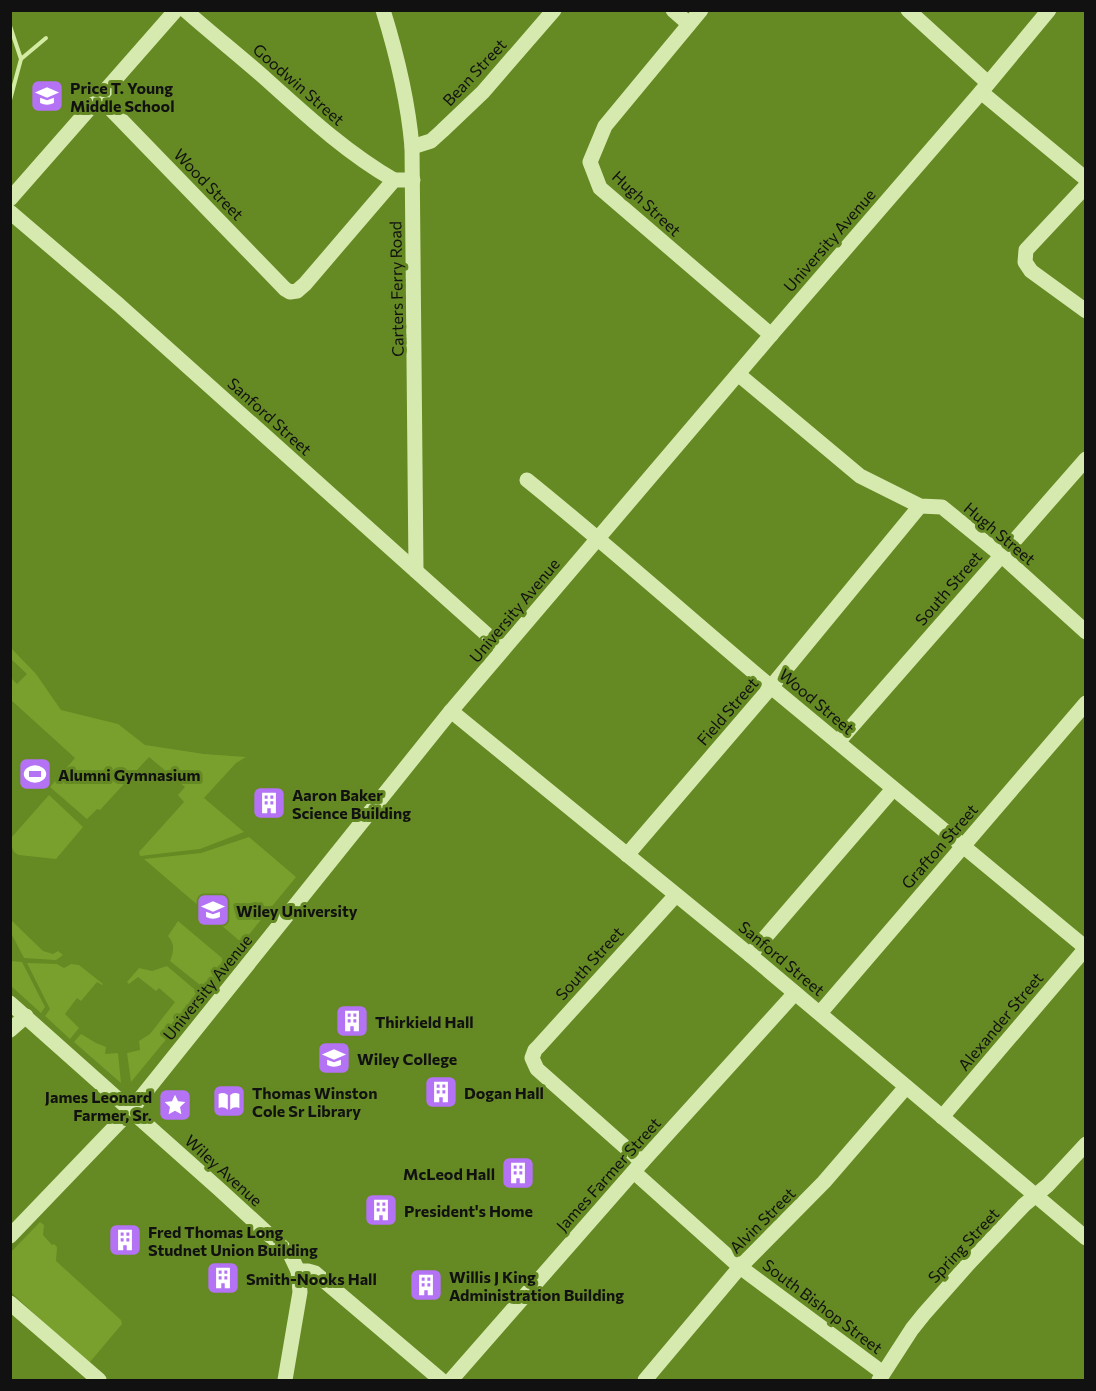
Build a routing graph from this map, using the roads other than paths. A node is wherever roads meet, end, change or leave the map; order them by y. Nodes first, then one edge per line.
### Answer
1 (176, 10) edge
2 (185, 10) edge
3 (383, 10) edge
4 (554, 10) edge
5 (673, 10) edge
6 (701, 10) edge
7 (908, 10) edge
8 (1049, 10) edge
9 (689, 24) junction
10 (984, 88) junction
11 (99, 97) junction
12 (412, 147) junction
13 (1086, 179) edge
14 (394, 180) junction
15 (413, 180) junction
16 (1086, 186) edge
17 (10, 199) edge
18 (10, 212) edge
19 (1086, 311) edge
20 (771, 335) junction
21 (738, 374) junction
22 (1086, 459) edge
23 (527, 480) dead end
24 (920, 506) junction
25 (598, 538) junction
26 (1001, 555) junction
27 (416, 571) junction
28 (1086, 632) edge
29 (503, 649) junction
30 (771, 687) junction
31 (1086, 703) edge
32 (451, 711) junction
33 (838, 742) junction
34 (893, 789) junction
35 (963, 845) junction
36 (627, 855) junction
37 (676, 895) junction
38 (1086, 948) edge
39 (750, 955) junction
40 (795, 993) junction
41 (10, 1003) edge
42 (820, 1013) junction
43 (26, 1016) junction
44 (10, 1030) edge
45 (532, 1058) joint
46 (906, 1087) junction
47 (131, 1110) junction
48 (942, 1117) junction
49 (1086, 1144) edge
50 (638, 1167) junction
51 (1036, 1195) junction
52 (10, 1236) edge
53 (1086, 1238) edge
54 (740, 1267) junction
55 (298, 1271) junction
56 (10, 1303) edge
57 (881, 1377) edge
58 (99, 1380) edge
59 (285, 1380) edge
60 (441, 1380) edge
61 (451, 1380) edge
62 (645, 1380) edge

1 - 11 street
2 - 14 street, Goodwin Street
3 - 12 street, Carters Ferry Road
4 - 12 street, Bean Street
5 - 9 street
6 - 9 street
7 - 10 street
8 - 10 street, University Avenue
9 - 20 street, Hugh Street
10 - 13 street
10 - 20 street, University Avenue
11 - 14 street, Wood Street
11 - 17 street
12 - 15 street, Carters Ferry Road
14 - 15 street
15 - 27 street, Carters Ferry Road
16 - 19 street
18 - 27 street, Sanford Street
20 - 21 street, University Avenue
21 - 24 street, Hugh Street
21 - 25 street, University Avenue
22 - 26 street, South Street
23 - 25 street, Wood Street
24 - 26 street, Hugh Street
24 - 30 street, Field Street
25 - 29 street, University Avenue
25 - 30 street, Wood Street
26 - 28 street, Hugh Street
26 - 33 street, South Street
27 - 29 street, Sanford Street
29 - 32 street, University Avenue
30 - 33 street, Wood Street
30 - 36 street, Field Street
31 - 35 street, Grafton Street
32 - 36 street, Sanford Street
32 - 47 street, University Avenue
33 - 34 street, Wood Street
34 - 35 street, Wood Street
34 - 39 street
35 - 38 street, Wood Street
35 - 42 street, Grafton Street
36 - 37 street, Sanford Street
37 - 39 street, Sanford Street
37 - 45 street, South Street
38 - 48 street, Alexander Street
39 - 40 street, Sanford Street
40 - 42 street, Sanford Street
40 - 50 street, James Farmer Street
41 - 43 street, Wiley Avenue
42 - 46 street, Sanford Street
43 - 44 street
43 - 47 street, Wiley Avenue
45 - 50 street, South Bishop Street
46 - 48 street, Sanford Street
46 - 54 street, Alvin Street
47 - 52 street, University Avenue
47 - 55 street, Wiley Avenue
48 - 51 street, Sanford Street
49 - 51 street, Spring Street
50 - 54 street, South Bishop Street
50 - 61 street, James Farmer Street
51 - 53 street, Sanford Street
51 - 57 street, Spring Street
54 - 57 street, South Bishop Street
54 - 62 street, Alvin Street
55 - 59 street
55 - 60 street
56 - 58 street

